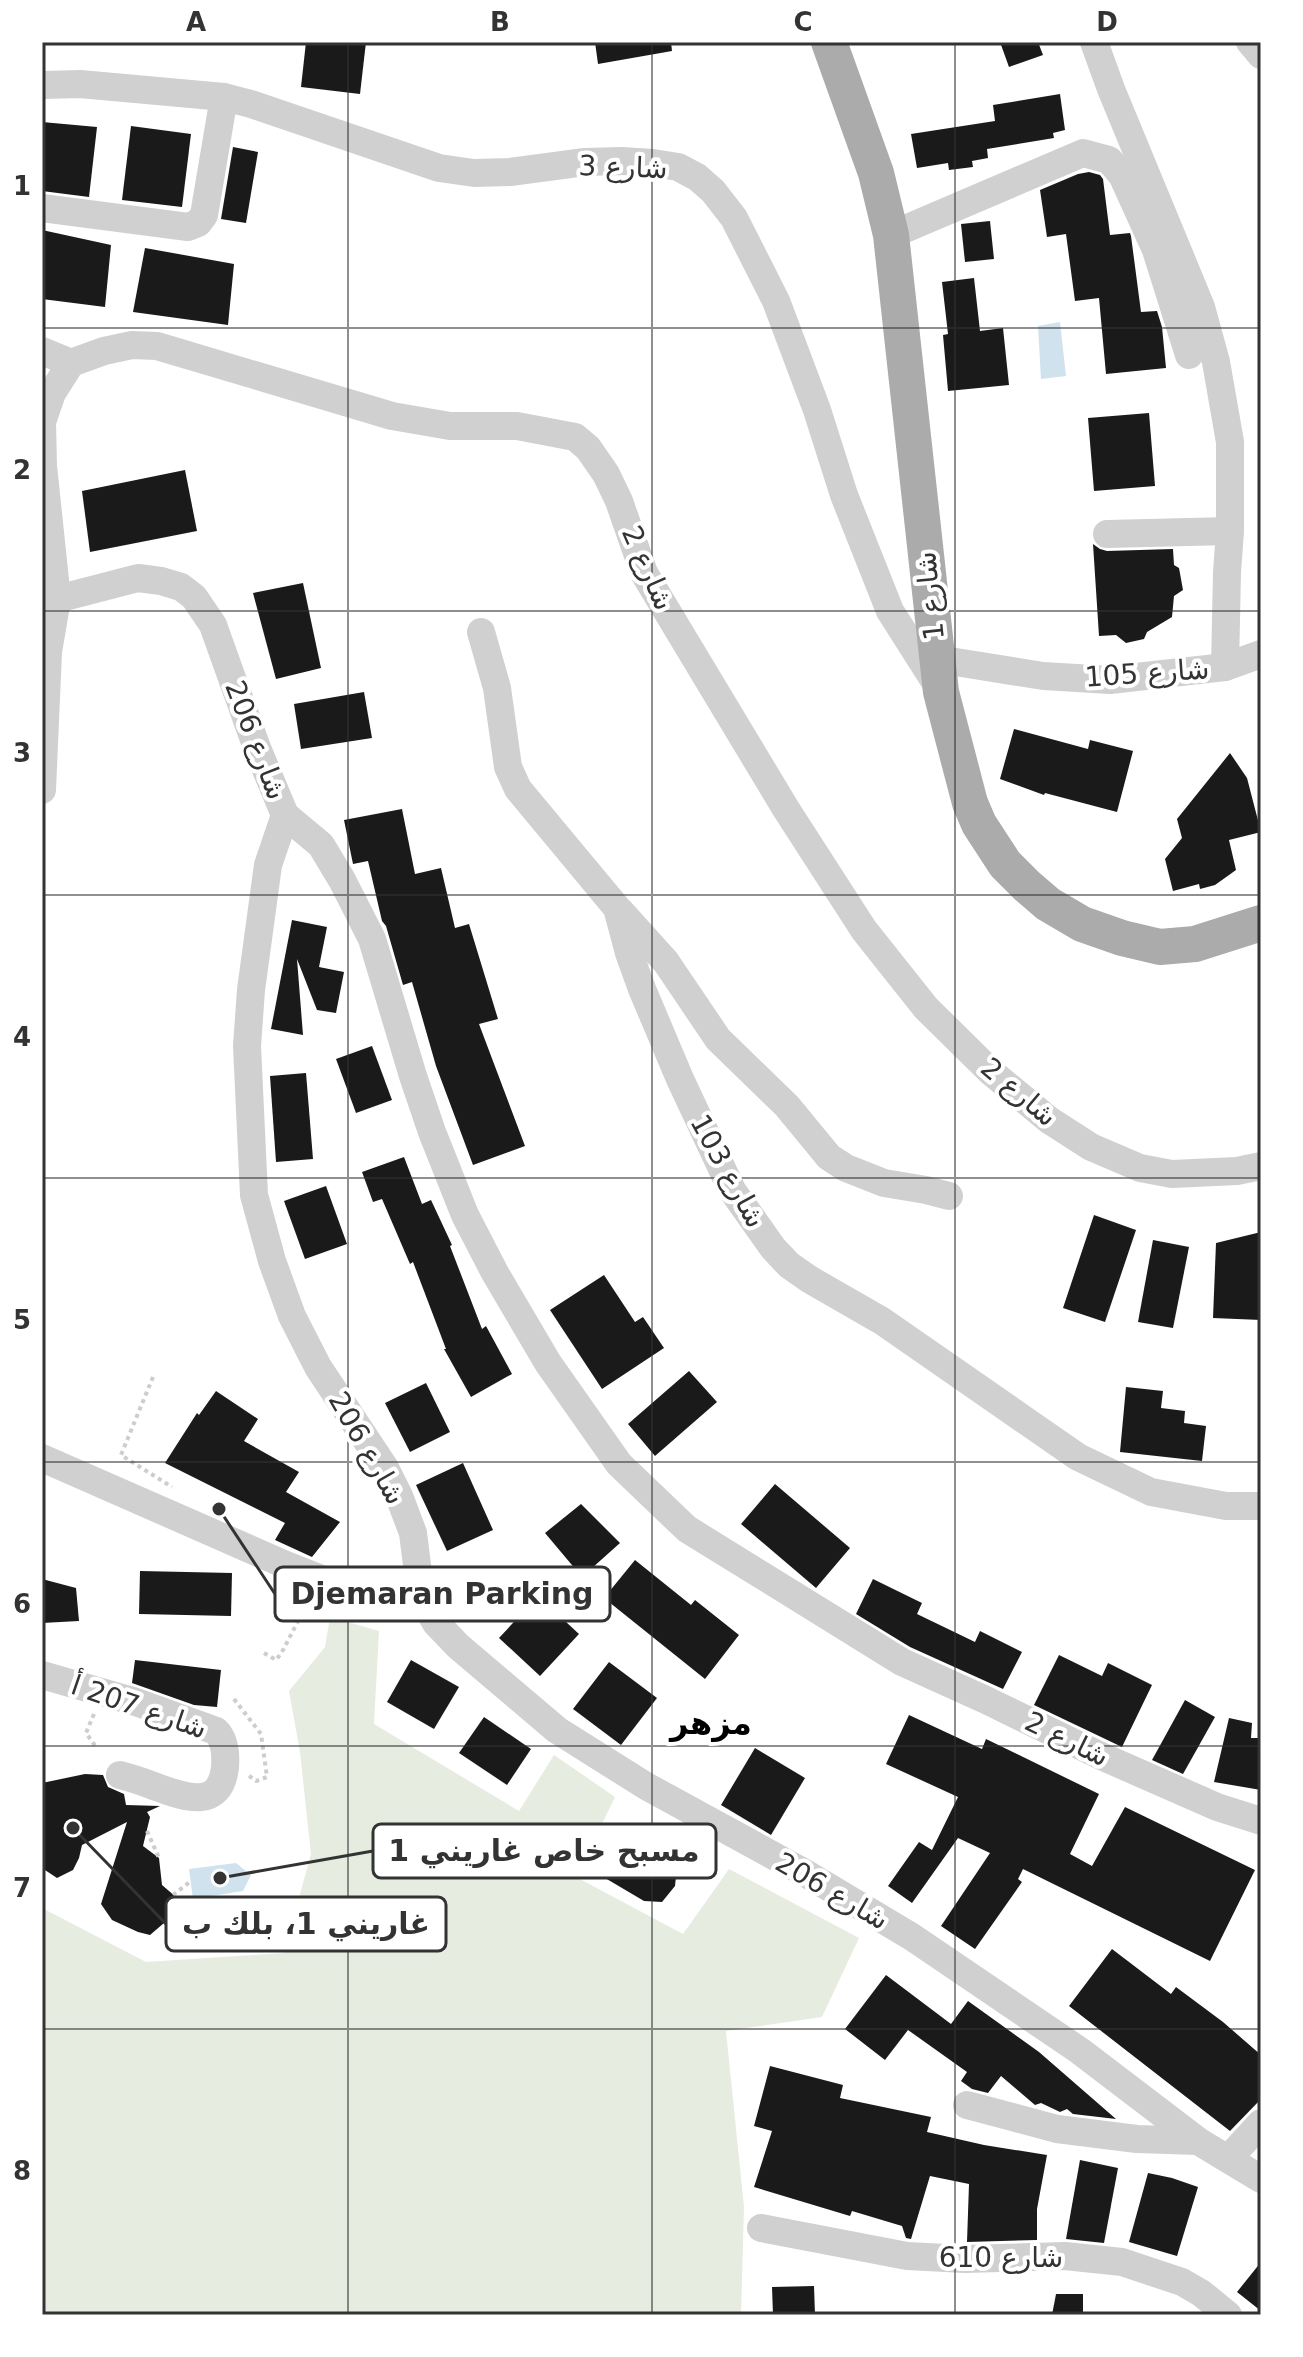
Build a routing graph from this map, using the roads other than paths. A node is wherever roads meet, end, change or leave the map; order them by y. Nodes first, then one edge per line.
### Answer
1 (829, 42) edge
2 (1094, 42) edge
3 (1250, 42) edge
4 (1261, 55) edge
5 (42, 74) edge
6 (80, 84) junction
7 (42, 85) edge
8 (224, 97) junction
9 (42, 208) edge
10 (891, 235) junction
11 (42, 351) edge
12 (1189, 355) dead end
13 (71, 363) junction
14 (1230, 531) junction
15 (1107, 534) dead end
16 (57, 599) junction
17 (481, 632) dead end
18 (1261, 654) edge
19 (1225, 667) junction
20 (939, 676) junction
21 (42, 790) edge
22 (285, 815) junction
23 (617, 908) junction
24 (1261, 923) edge
25 (1261, 1166) edge
26 (949, 1196) dead end
27 (42, 1458) edge
28 (1261, 1506) edge
29 (421, 1597) junction
30 (42, 1675) edge
31 (120, 1775) dead end
32 (1261, 1821) edge
33 (967, 2105) dead end
34 (1261, 2123) edge
35 (1198, 2141) junction
36 (1228, 2159) junction
37 (1261, 2179) edge
38 (761, 2228) dead end
39 (1228, 2315) edge

1 - 10 main road, شارع 1
2 - 14 street
3 - 4 street
5 - 6 street, شارع 3
6 - 7 street, شارع 3
6 - 8 street, شارع 3
8 - 9 street
8 - 20 street, شارع 3
10 - 12 street
10 - 20 main road, شارع 1
11 - 13 street
13 - 16 street
13 - 25 street, شارع 2
14 - 15 street
14 - 19 street
16 - 21 street
16 - 22 street, شارع 206
17 - 23 street, شارع 103
18 - 19 street, شارع 105
19 - 20 street, شارع 105
20 - 24 main road, شارع 1
22 - 29 street, شارع 206
22 - 32 street, شارع 2
23 - 26 street
23 - 28 street, شارع 103
27 - 29 street
29 - 35 street, شارع 206
30 - 31 street, شارع 207 أ
33 - 35 street
34 - 36 street
35 - 36 street, شارع 206
36 - 37 street, شارع 206
38 - 39 street, شارع 610

